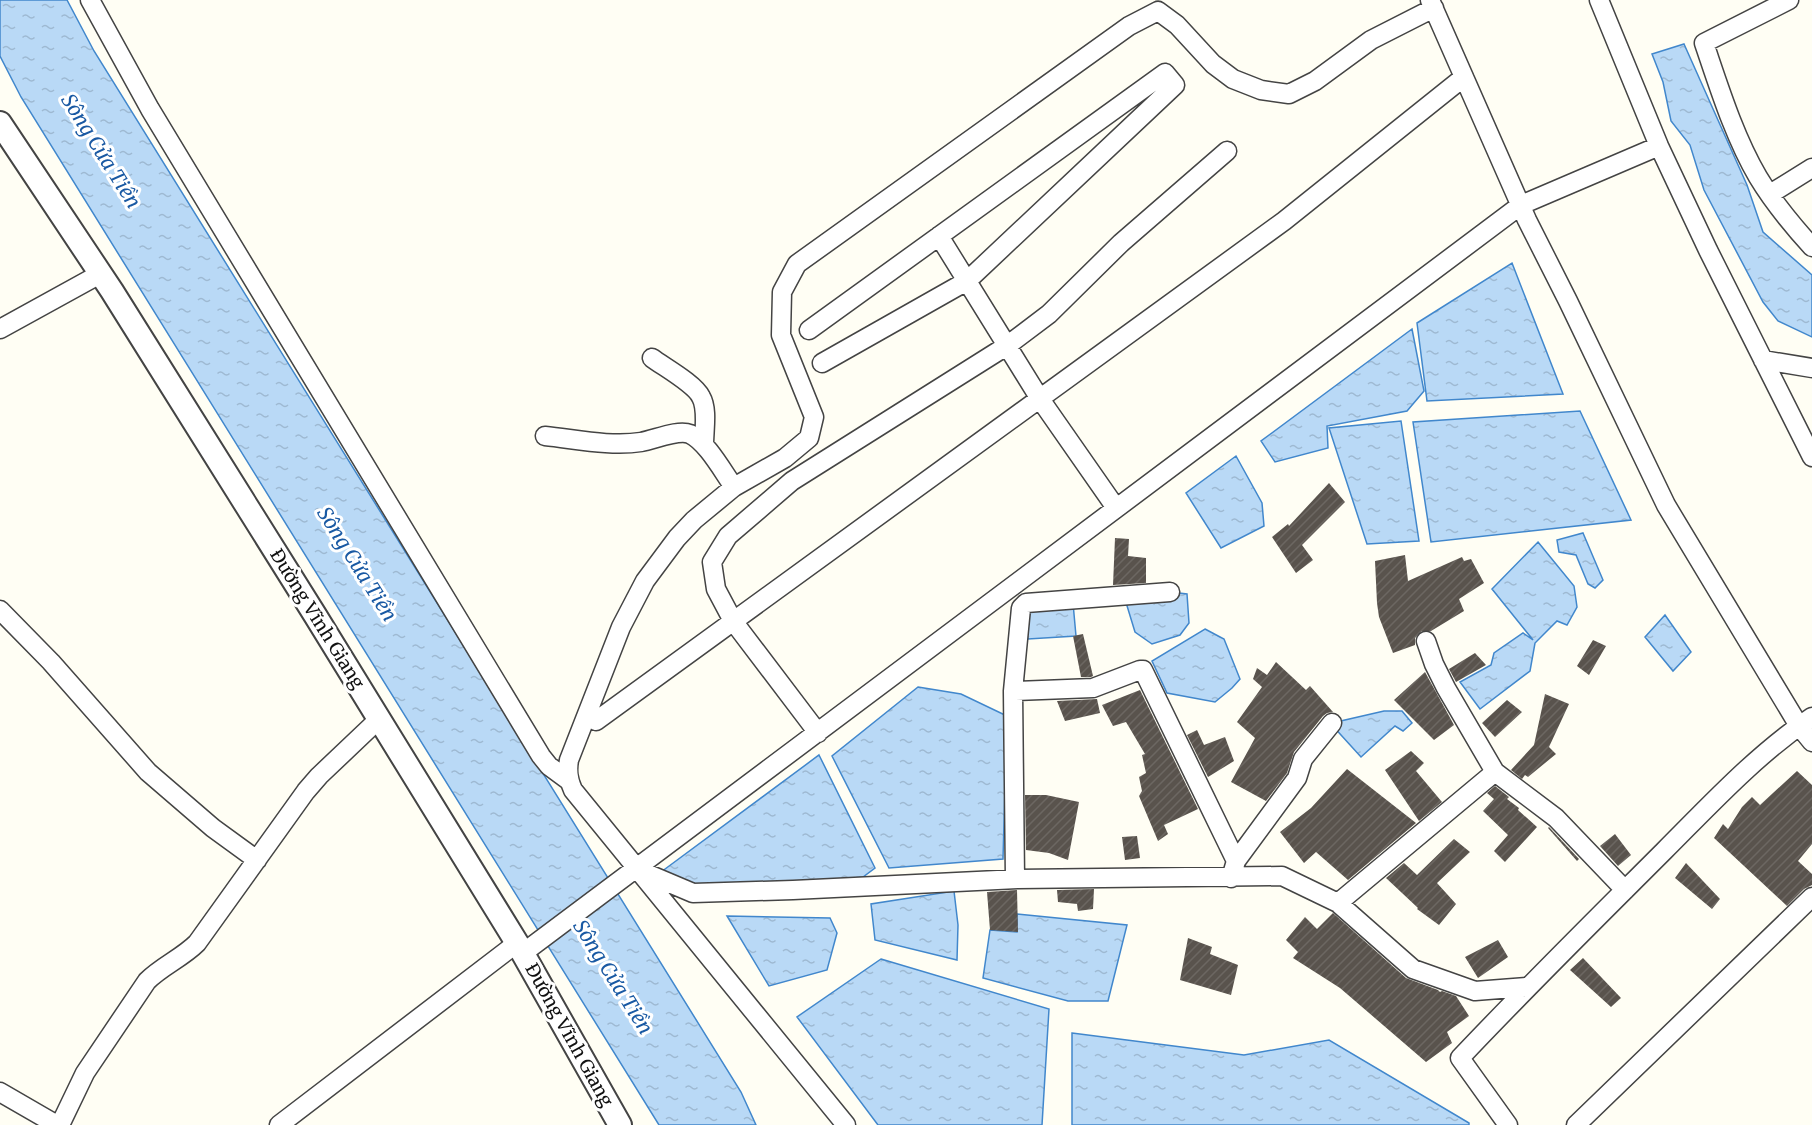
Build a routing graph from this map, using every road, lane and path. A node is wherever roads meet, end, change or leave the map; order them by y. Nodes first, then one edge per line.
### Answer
1 (90, 0) edge
2 (1599, 0) edge
3 (1789, 0) edge
4 (1432, 4) edge
5 (1464, 77) junction
6 (0, 123) edge
7 (1659, 147) junction
8 (1227, 151) dead end
9 (1812, 168) edge
10 (1770, 194) junction
11 (1521, 205) junction
12 (939, 237) junction
13 (1812, 247) edge
14 (100, 274) junction
15 (967, 281) junction
16 (0, 329) edge
17 (809, 330) dead end
18 (1008, 345) junction
19 (652, 358) dead end
20 (1763, 360) junction
21 (822, 363) dead end
22 (1812, 368) edge
23 (1041, 399) junction
24 (545, 436) dead end
25 (704, 444) junction
26 (1812, 457) edge
27 (734, 487) junction
28 (1116, 508) junction
29 (1170, 592) dead end
30 (0, 610) edge
31 (733, 621) junction
32 (1426, 641) dead end
33 (1013, 691) junction
34 (379, 719) junction
35 (1805, 721) edge
36 (596, 722) dead end
37 (1332, 723) dead end
38 (818, 733) junction
39 (1812, 742) edge
40 (1495, 772) junction
41 (568, 780) junction
42 (257, 860) junction
43 (1234, 869) junction
44 (629, 874) junction
45 (1015, 879) junction
46 (1625, 890) junction
47 (1812, 897) edge
48 (1338, 903) junction
49 (527, 946) junction
50 (1527, 987) junction
51 (0, 1092) edge
52 (58, 1125) edge
53 (279, 1125) edge
54 (620, 1125) edge
55 (846, 1125) edge
56 (1508, 1125) edge
57 (1576, 1125) edge

1 - 41 street
2 - 7 street
3 - 10 street
4 - 5 street
4 - 27 street
5 - 11 street
5 - 23 street
6 - 14 street, Đường Vĩnh Giang
7 - 11 street
7 - 20 street
8 - 18 street
9 - 10 street
10 - 13 street
11 - 28 street
11 - 35 street
12 - 15 street
12 - 15 street
12 - 17 street
14 - 16 street
14 - 34 street, Đường Vĩnh Giang
15 - 18 street
15 - 21 street
18 - 23 street
18 - 31 street
19 - 25 street
20 - 22 street
20 - 26 street
23 - 28 street
23 - 31 street
24 - 25 street
25 - 27 street
27 - 41 street
28 - 38 street
29 - 33 street
30 - 42 street
31 - 36 street
31 - 38 street
32 - 40 street
33 - 43 street
33 - 45 street
34 - 42 street
34 - 49 street, Đường Vĩnh Giang
35 - 39 street
35 - 46 street
37 - 43 street
38 - 44 street
40 - 46 street
40 - 48 street
41 - 44 street
42 - 52 street
43 - 45 street
43 - 48 street
44 - 45 street
44 - 49 street
44 - 55 street
46 - 50 street
47 - 57 street
48 - 50 street
49 - 53 street
49 - 54 street, Đường Vĩnh Giang
50 - 56 street
51 - 52 street

